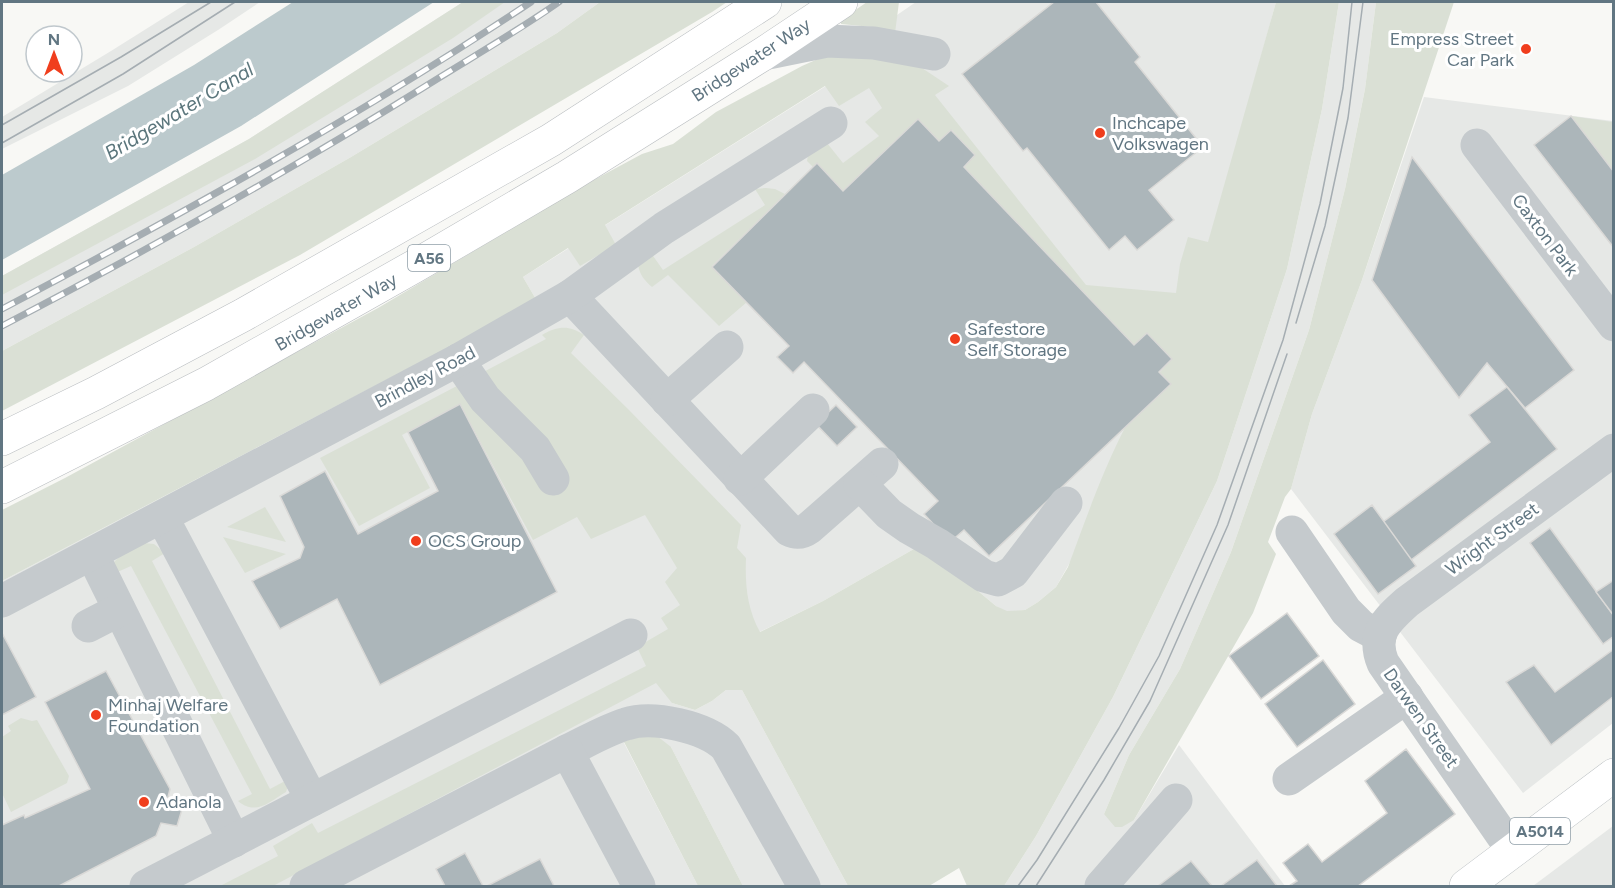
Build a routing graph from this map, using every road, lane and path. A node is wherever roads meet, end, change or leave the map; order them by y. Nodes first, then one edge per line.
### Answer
1 (765, 2) edge
2 (841, 2) edge
3 (763, 54) junction
4 (934, 54) dead end
5 (831, 123) dead end
6 (1477, 145) dead end
7 (570, 296) junction
8 (1614, 325) edge
9 (727, 347) dead end
10 (458, 360) junction
11 (667, 400) junction
12 (813, 410) dead end
13 (2, 439) edge
14 (1614, 450) edge
15 (552, 479) dead end
16 (740, 479) junction
17 (2, 487) edge
18 (1066, 503) dead end
19 (162, 517) junction
20 (1292, 532) dead end
21 (92, 554) junction
22 (2, 601) edge
23 (119, 610) junction
24 (88, 626) dead end
25 (631, 635) dead end
26 (1380, 636) junction
27 (1407, 697) junction
28 (567, 751) junction
29 (1614, 775) edge
30 (1289, 779) dead end
31 (312, 800) junction
32 (1176, 800) dead end
33 (234, 841) junction
34 (1513, 851) junction
35 (146, 886) edge
36 (306, 886) edge
37 (639, 886) edge
38 (804, 886) edge
39 (1101, 886) edge
40 (1466, 886) edge

1 - 13 main road, A56
2 - 3 main road, Bridgewater Way / A56
3 - 4 street
3 - 17 main road, Bridgewater Way / A56
5 - 7 street, Brindley Road
6 - 8 street, Caxton Park
7 - 10 street, Brindley Road
7 - 11 street
9 - 11 street
10 - 15 street
10 - 19 street, Brindley Road
11 - 16 street
12 - 16 street
14 - 26 street, Wright Street
16 - 18 street
19 - 21 street, Brindley Road
19 - 31 street
20 - 26 street
21 - 22 street, Brindley Road
21 - 23 street
23 - 24 street
23 - 33 street
25 - 31 street
26 - 27 street, Darwen Street
27 - 30 street
27 - 34 street, Darwen Street
28 - 36 street
28 - 37 street
28 - 38 street
29 - 34 main road, A5014
31 - 33 street
32 - 39 street
33 - 35 street
34 - 40 main road, A5014

